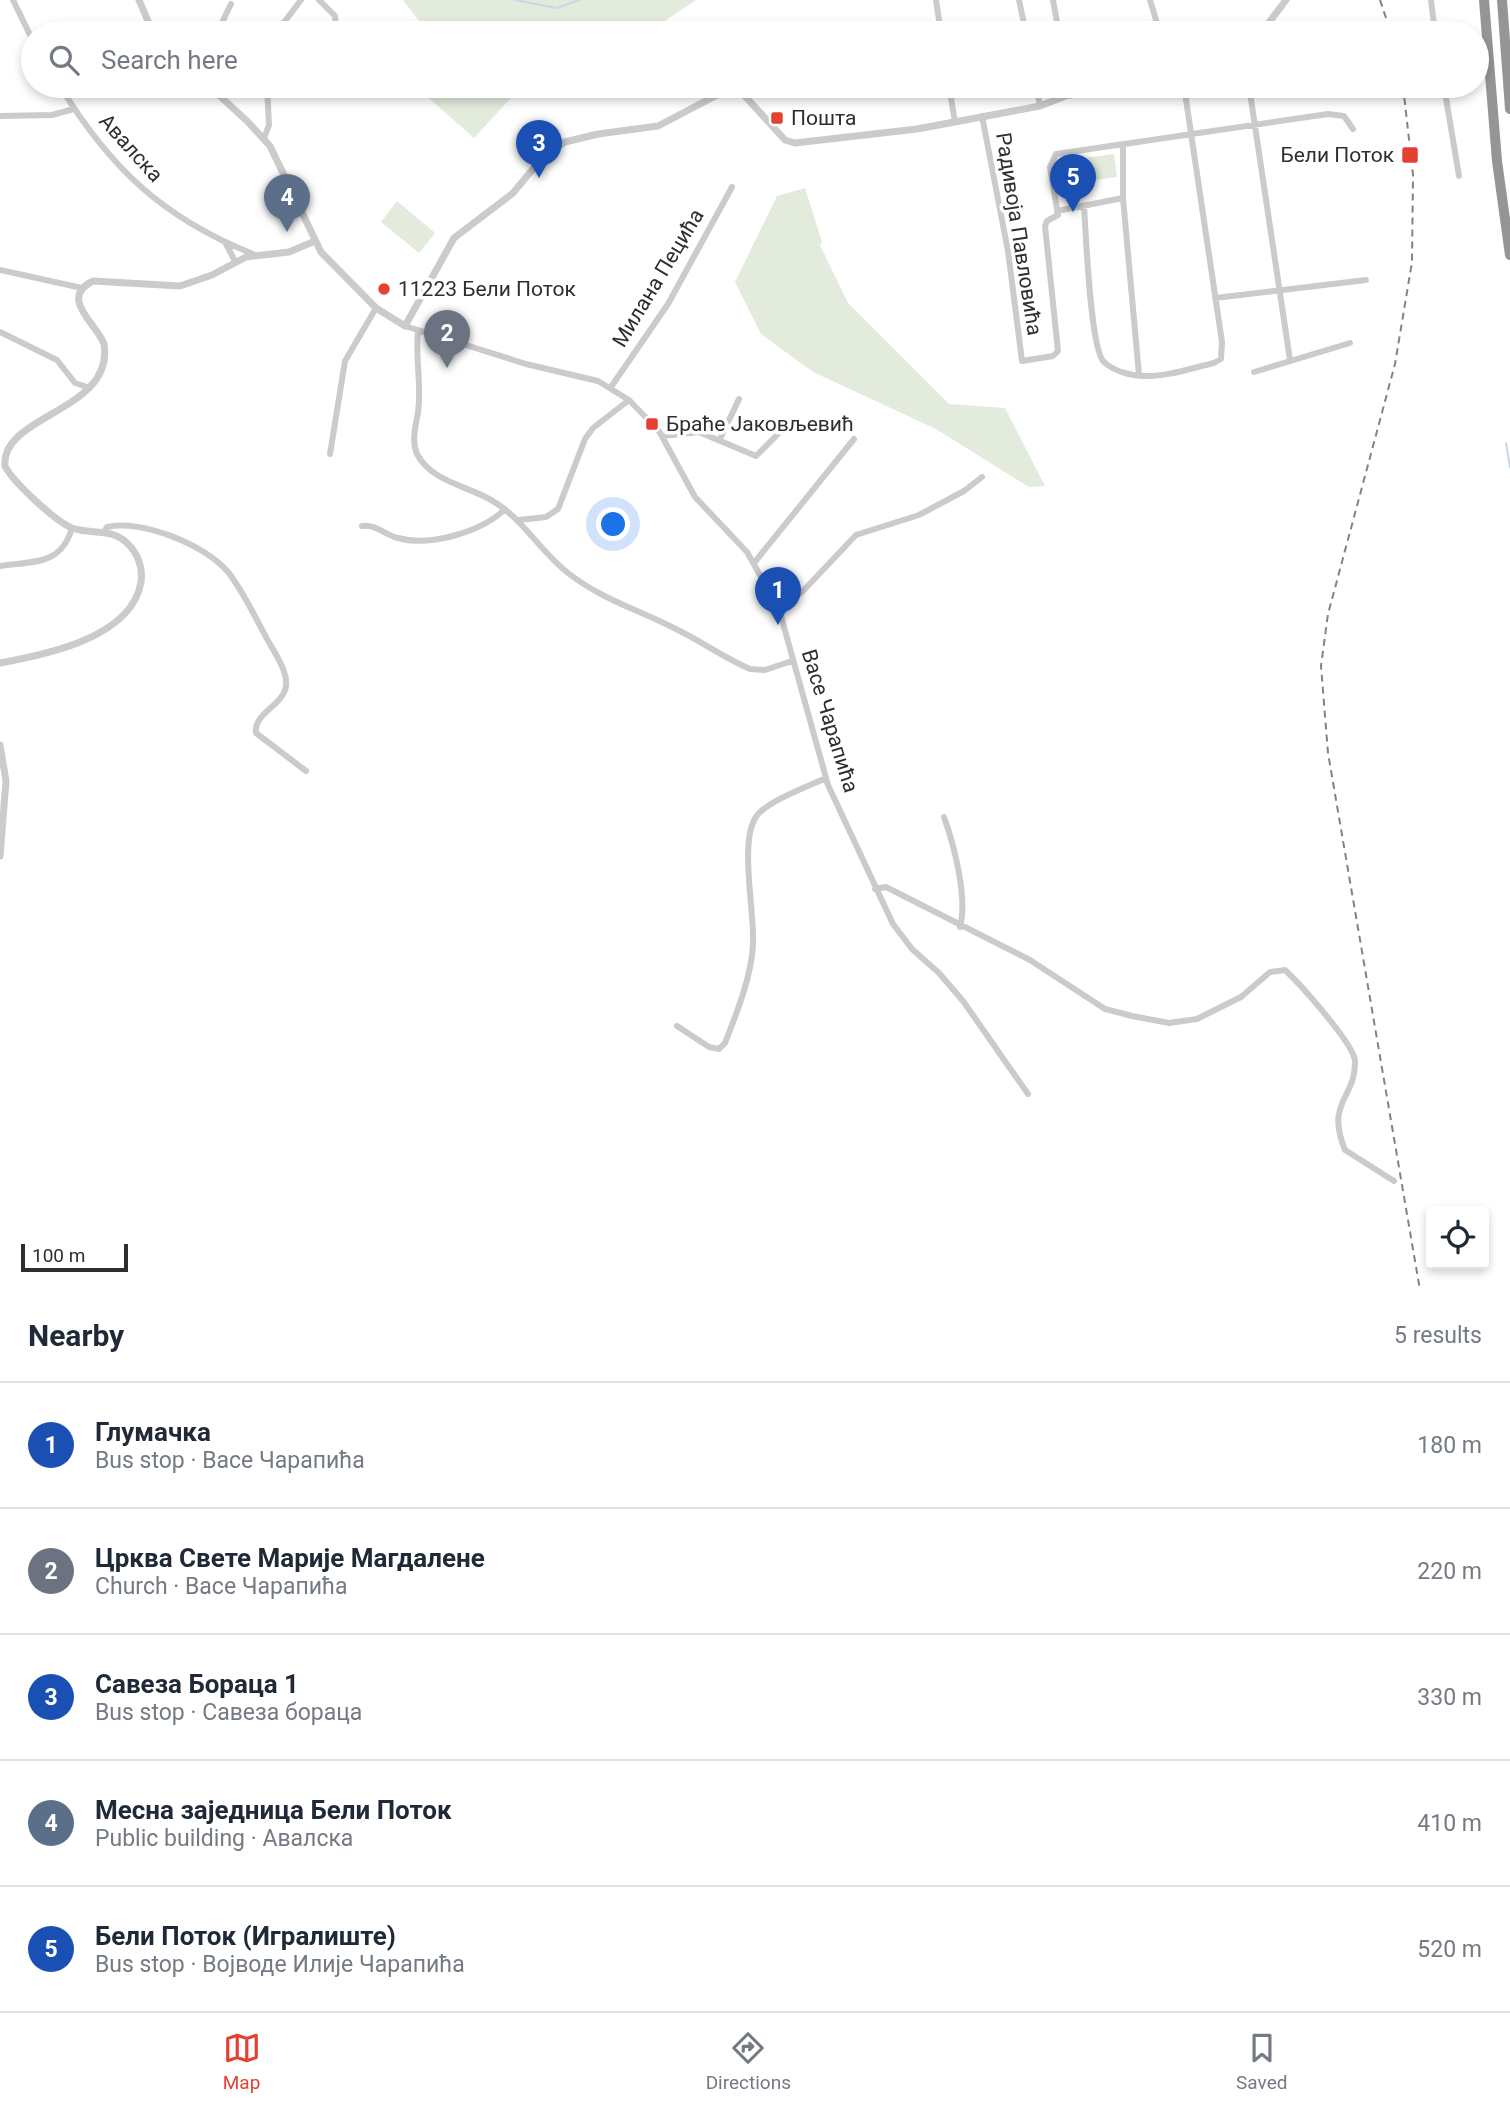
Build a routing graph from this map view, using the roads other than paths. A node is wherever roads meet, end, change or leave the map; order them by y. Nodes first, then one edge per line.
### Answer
1 (13, 0) edge
2 (139, 0) edge
3 (301, 0) edge
4 (319, 0) edge
5 (936, 0) edge
6 (1020, 0) edge
7 (1053, 0) edge
8 (1150, 0) edge
9 (1286, 0) edge
10 (1430, 0) edge
11 (1484, 0) edge
12 (1502, 0) edge
13 (231, 4) dead end
14 (24, 21) edge
15 (148, 21) edge
16 (223, 21) edge
17 (285, 21) edge
18 (335, 21) edge
19 (939, 21) edge
20 (1024, 21) edge
21 (1057, 21) edge
22 (1156, 21) edge
23 (1270, 21) edge
24 (1433, 21) edge
25 (1486, 21) edge
26 (1489, 62) edge
27 (68, 98) edge
28 (222, 98) edge
29 (267, 98) edge
30 (712, 98) edge
31 (747, 98) edge
32 (951, 98) edge
33 (1038, 98) edge
34 (1064, 98) edge
35 (1186, 98) edge
36 (1251, 98) edge
37 (1446, 98) edge
38 (1040, 106) junction
39 (74, 108) junction
40 (1510, 109) edge
41 (0, 116) edge
42 (982, 116) junction
43 (955, 122) junction
44 (1254, 125) junction
45 (1353, 129) dead end
46 (1191, 135) junction
47 (264, 138) junction
48 (1123, 144) junction
49 (1459, 176) dead end
50 (733, 187) dead end
51 (1123, 198) junction
52 (1084, 206) junction
53 (1057, 211) junction
54 (315, 241) junction
55 (224, 243) junction
56 (253, 254) junction
57 (1510, 255) edge
58 (235, 261) junction
59 (0, 270) edge
60 (1366, 280) dead end
61 (82, 288) junction
62 (1279, 291) junction
63 (1215, 298) junction
64 (376, 308) junction
65 (405, 326) junction
66 (0, 332) edge
67 (418, 332) junction
68 (1350, 343) dead end
69 (1290, 360) junction
70 (1254, 372) dead end
71 (1139, 375) junction
72 (611, 387) junction
73 (90, 388) junction
74 (739, 399) dead end
75 (629, 400) junction
76 (780, 432) dead end
77 (663, 436) junction
78 (720, 439) junction
79 (854, 439) dead end
80 (330, 454) dead end
81 (982, 477) dead end
82 (505, 509) junction
83 (519, 520) junction
84 (362, 526) dead end
85 (72, 528) junction
86 (104, 532) junction
87 (754, 563) junction
88 (0, 566) edge
89 (779, 609) junction
90 (792, 661) junction
91 (0, 663) edge
92 (0, 745) edge
93 (306, 771) dead end
94 (826, 778) junction
95 (944, 817) dead end
96 (0, 856) edge
97 (875, 889) junction
98 (960, 927) junction
99 (677, 1026) dead end
100 (1028, 1094) dead end
101 (1394, 1181) dead end

1 - 14 street
2 - 15 street
3 - 17 street
4 - 18 street
5 - 19 street
6 - 20 street
7 - 21 street
8 - 22 street
9 - 23 street
10 - 24 street
11 - 25 highway
12 - 40 highway
13 - 16 street
26 - 57 highway
27 - 39 street, Авалска
28 - 47 street, Васе Чарапића
29 - 47 street
30 - 65 street
31 - 43 street
32 - 43 street
33 - 38 street
34 - 38 street
35 - 46 street
36 - 44 street
37 - 49 street
38 - 42 street
39 - 41 street
39 - 55 street, Авалска
42 - 43 street
42 - 53 street, Радивоја Павловића
44 - 45 street
44 - 46 street
44 - 62 street
46 - 48 street
46 - 63 street
47 - 54 street, Васе Чарапића
48 - 51 street
48 - 53 street
50 - 72 street, Милана Пецића
51 - 52 street
51 - 71 street
52 - 53 street
52 - 71 street
54 - 56 street, Авалска
54 - 64 street, Васе Чарапића
55 - 56 street, Авалска
55 - 58 street, Авалска
56 - 58 street, Авалска
58 - 61 street
59 - 61 street
60 - 62 street
61 - 73 street
62 - 63 street
62 - 69 street
63 - 71 street
64 - 65 street, Васе Чарапића
64 - 80 street
65 - 67 street, Васе Чарапића
66 - 73 street
67 - 72 street, Васе Чарапића
67 - 82 street
68 - 69 street
69 - 70 street
72 - 75 street, Васе Чарапића
73 - 85 street
74 - 78 street
75 - 77 street, Васе Чарапића
75 - 83 street
76 - 78 street
77 - 78 street
77 - 87 street, Васе Чарапића
79 - 87 street
81 - 89 street
82 - 83 street
82 - 84 street
83 - 90 street
85 - 86 street
85 - 88 street
86 - 91 street
86 - 93 street
87 - 89 street, Васе Чарапића
89 - 90 street, Васе Чарапића
90 - 94 street, Васе Чарапића
92 - 96 street
94 - 97 street, Васе Чарапића
94 - 99 street
95 - 98 street
97 - 98 street
97 - 100 street, Васе Чарапића
98 - 101 street

